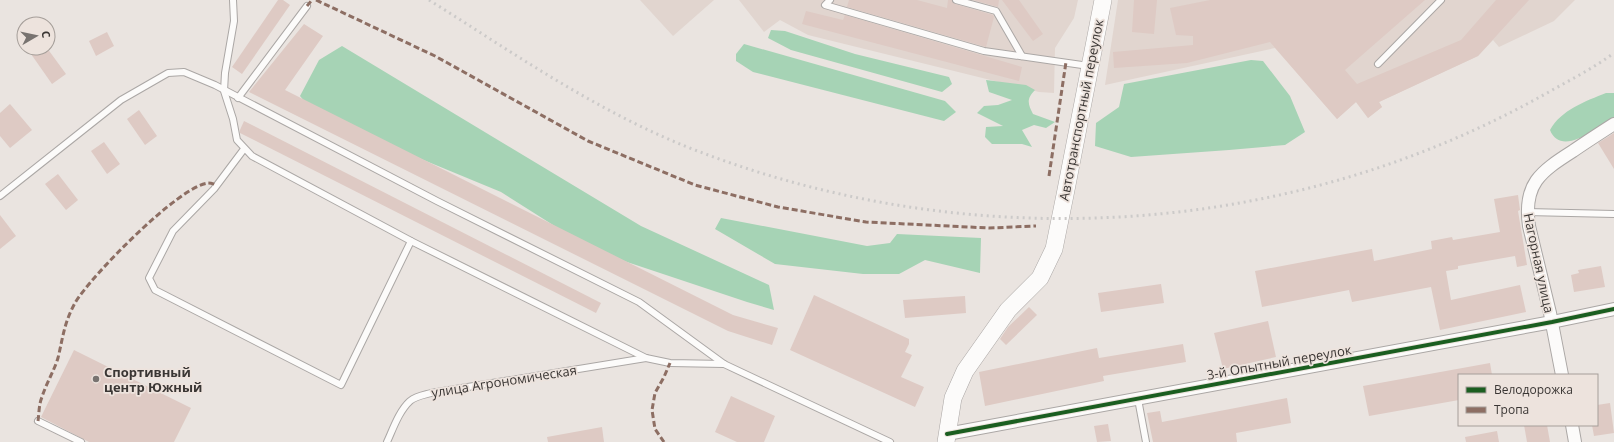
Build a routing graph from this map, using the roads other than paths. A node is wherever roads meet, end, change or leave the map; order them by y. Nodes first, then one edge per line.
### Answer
1 (233, 0) edge
2 (830, 0) edge
3 (956, 0) edge
4 (1103, 0) edge
5 (1441, 0) edge
6 (307, 6) dead end
7 (1022, 56) junction
8 (1378, 64) dead end
9 (1089, 66) junction
10 (224, 91) junction
11 (238, 98) junction
12 (1614, 124) edge
13 (244, 149) junction
14 (0, 196) edge
15 (1527, 212) junction
16 (1614, 214) edge
17 (411, 241) junction
18 (1614, 309) edge
19 (1552, 322) junction
20 (646, 358) junction
21 (724, 364) junction
22 (1562, 374) edge
23 (1138, 399) junction
24 (38, 421) dead end
25 (1572, 426) edge
26 (946, 438) edge
27 (81, 442) edge
28 (387, 442) edge
29 (890, 442) edge
30 (1146, 442) edge
31 (1576, 442) edge

1 - 10 lane
2 - 7 lane
3 - 7 lane
4 - 9 main road, Автотранспортный переулок
5 - 8 lane
6 - 11 lane
7 - 9 lane
9 - 26 main road, Автотранспортный переулок
10 - 11 lane
10 - 13 lane
10 - 14 lane
11 - 21 lane
12 - 15 street, Нагорная улица
13 - 17 lane
13 - 17 lane
15 - 16 lane
15 - 19 street, Нагорная улица
17 - 20 lane
18 - 19 street, 3-й Опытный переулок
19 - 22 street, Нагорная улица
19 - 23 street, 3-й Опытный переулок
20 - 21 lane
20 - 28 lane, улица Агрономическая
21 - 29 lane
23 - 26 street, 3-й Опытный переулок
23 - 30 lane
24 - 27 lane
25 - 31 street

